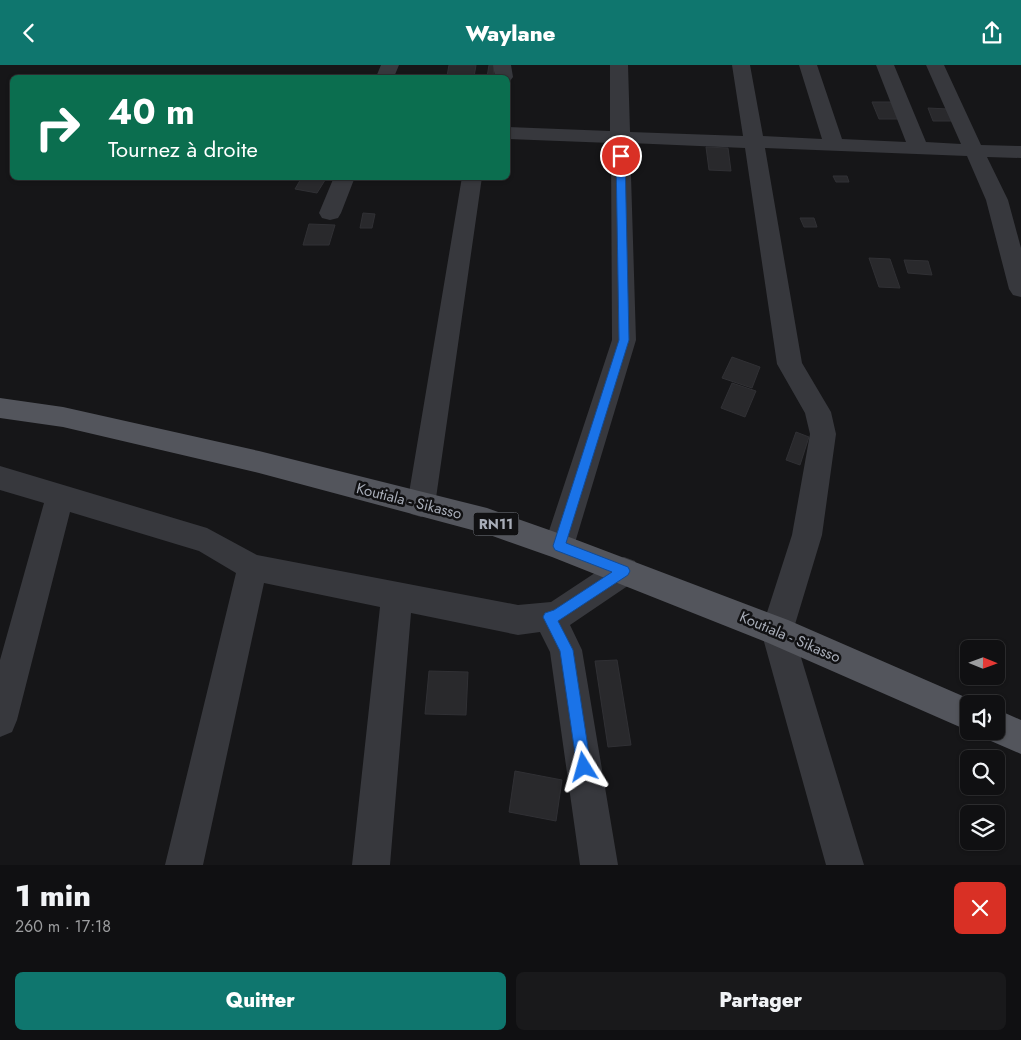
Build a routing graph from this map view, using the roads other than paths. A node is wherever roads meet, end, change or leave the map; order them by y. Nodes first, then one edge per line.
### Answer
1 (619, 65) edge
2 (741, 65) edge
3 (808, 65) edge
4 (885, 65) edge
5 (935, 65) edge
6 (510, 133) edge
7 (620, 137) junction
8 (754, 142) junction
9 (834, 145) junction
10 (918, 148) junction
11 (974, 150) junction
12 (1021, 152) edge
13 (344, 180) edge
14 (472, 180) edge
15 (330, 213) dead end
16 (1021, 289) edge
17 (0, 408) edge
18 (0, 479) edge
19 (60, 497) junction
20 (421, 505) junction
21 (559, 546) junction
22 (252, 567) junction
23 (624, 571) junction
24 (398, 595) junction
25 (549, 617) junction
26 (777, 631) junction
27 (8, 665) edge
28 (960, 711) edge
29 (0, 720) edge
30 (1005, 731) edge
31 (1021, 737) edge
32 (184, 865) edge
33 (372, 865) edge
34 (599, 865) edge
35 (845, 865) edge

1 - 7 street
2 - 8 street
3 - 9 street
4 - 10 street
5 - 11 street
6 - 7 street
7 - 8 street
7 - 21 street
8 - 9 street
8 - 26 street
9 - 10 street
10 - 11 street
11 - 12 street
11 - 16 street
13 - 15 street
14 - 20 street
17 - 20 main road, Koutiala - Sikasso / RN11
18 - 19 street
19 - 22 street
19 - 27 street
20 - 21 main road, Koutiala - Sikasso / RN11
21 - 23 main road, Koutiala - Sikasso / RN11
22 - 24 street
22 - 32 street
23 - 25 street
23 - 26 main road, Koutiala - Sikasso / RN11
24 - 25 street
24 - 33 street
25 - 34 street
26 - 28 main road, Koutiala - Sikasso / RN11
26 - 35 street
27 - 29 street
30 - 31 main road

